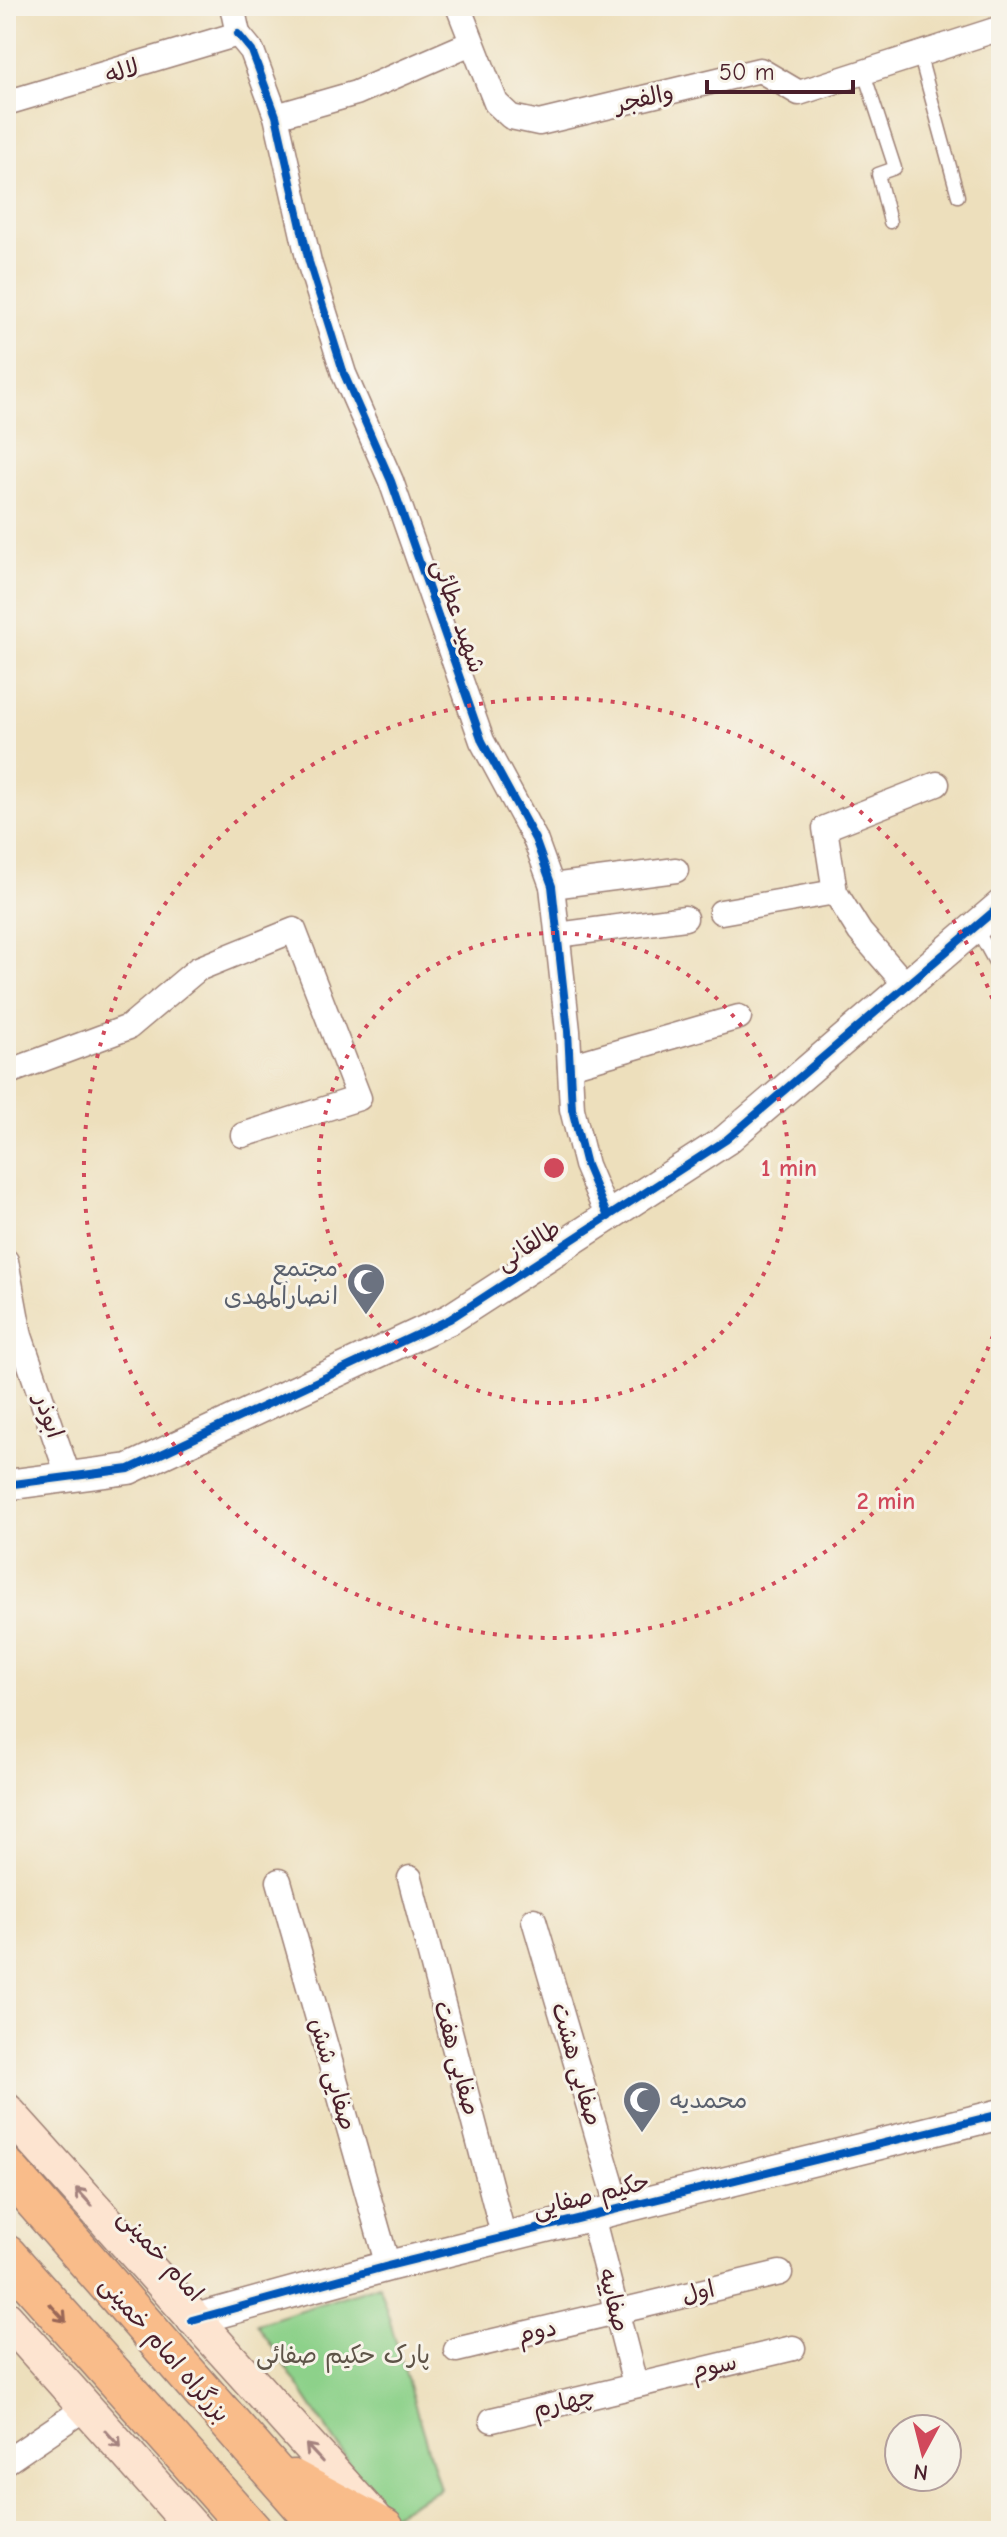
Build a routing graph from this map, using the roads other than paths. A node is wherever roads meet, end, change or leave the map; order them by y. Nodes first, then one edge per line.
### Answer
1 (232, 6) edge
2 (458, 6) edge
3 (1001, 28) edge
4 (238, 34) junction
5 (471, 43) junction
6 (919, 52) junction
7 (863, 70) junction
8 (6, 103) edge
9 (276, 116) junction
10 (958, 196) dead end
11 (890, 222) dead end
12 (937, 784) dead end
13 (676, 870) dead end
14 (552, 886) junction
15 (835, 892) junction
16 (1001, 905) edge
17 (721, 912) dead end
18 (685, 918) dead end
19 (975, 926) junction
20 (558, 935) junction
21 (1001, 973) edge
22 (906, 985) junction
23 (739, 1017) dead end
24 (570, 1066) junction
25 (6, 1073) edge
26 (243, 1135) dead end
27 (608, 1217) junction
28 (6, 1261) edge
29 (69, 1478) junction
30 (6, 1485) edge
31 (410, 1878) dead end
32 (279, 1881) dead end
33 (534, 1920) dead end
34 (6, 2110) edge
35 (1001, 2114) edge
36 (6, 2168) edge
37 (606, 2212) junction
38 (504, 2238) junction
39 (6, 2255) edge
40 (388, 2266) junction
41 (780, 2273) dead end
42 (617, 2312) junction
43 (6, 2318) edge
44 (192, 2320) junction
45 (793, 2348) dead end
46 (456, 2350) dead end
47 (635, 2384) junction
48 (85, 2408) junction
49 (492, 2420) dead end
50 (6, 2462) edge
51 (268, 2466) junction
52 (385, 2530) edge
53 (196, 2531) edge
54 (252, 2531) edge
55 (325, 2531) edge

1 - 4 street, شهید عطائی
2 - 5 street
3 - 6 street, والفجر
4 - 8 street, لاله
4 - 9 street, شهید عطائی
5 - 7 street, والفجر
5 - 9 street
6 - 7 street, والفجر
6 - 10 lane
7 - 11 lane
9 - 14 street, شهید عطائی
12 - 15 street
13 - 14 street
14 - 20 street, شهید عطائی
15 - 17 street
15 - 22 street
16 - 19 street, طالقانی
18 - 20 street
19 - 21 lane
19 - 22 street, طالقانی
20 - 24 street, شهید عطائی
22 - 27 street, طالقانی
23 - 24 street
24 - 27 street, شهید عطائی
25 - 26 street
27 - 29 street, طالقانی
28 - 29 street, ابوذر
29 - 30 street, طالقانی
31 - 38 street, صفایی هفت
32 - 40 street, صفایی شش
33 - 37 street, صفایی هشت
44 -> 34 main road, امام خمینی
35 - 37 street, حکیم صفایی
36 - 51 highway, بزرگراه امام خمینی
37 - 38 street, حکیم صفایی
37 - 42 street, صفاییه
38 - 40 street, حکیم صفایی
39 -> 54 highway
40 - 44 street, حکیم صفایی
41 - 42 street, اول
42 - 46 street, دوم
42 - 47 street, صفاییه
43 - 48 main road
52 -> 44 main road, امام خمینی
45 - 47 street, سوم
47 - 49 street, چهارم
48 - 50 street
48 -> 53 main road
51 - 52 highway
51 - 55 highway, بزرگراه امام خمینی

